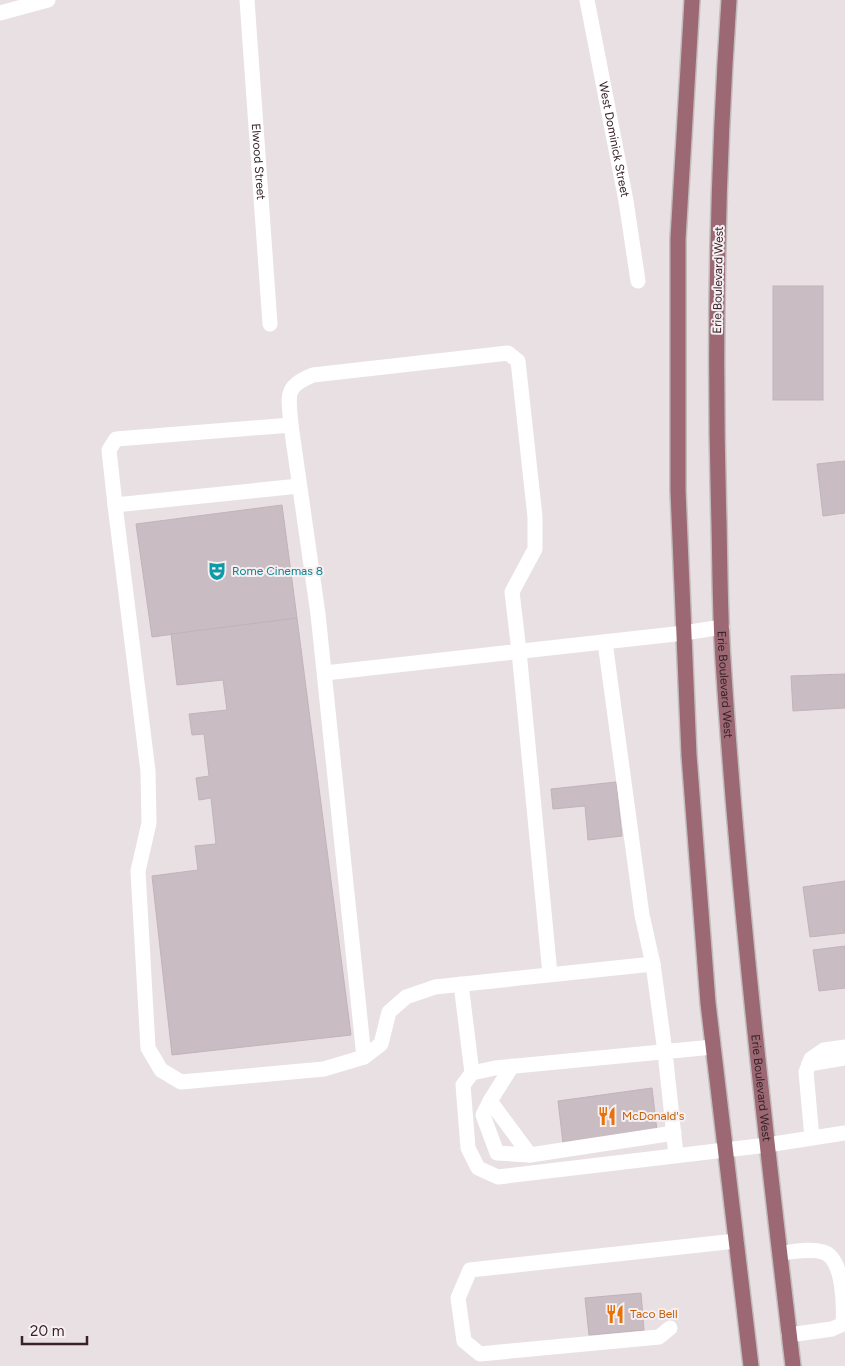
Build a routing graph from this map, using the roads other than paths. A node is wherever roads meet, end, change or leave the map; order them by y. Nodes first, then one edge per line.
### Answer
1 (48, 0) edge
2 (247, 0) edge
3 (587, 0) edge
4 (692, 0) edge
5 (729, 0) edge
6 (0, 13) edge
7 (638, 281) dead end
8 (270, 324) dead end
9 (291, 425) junction
10 (299, 486) junction
11 (115, 505) junction
12 (722, 627) junction
13 (684, 633) junction
14 (605, 642) junction
15 (519, 651) junction
16 (325, 672) junction
17 (653, 964) junction
18 (550, 974) junction
19 (461, 984) junction
20 (713, 1047) junction
21 (845, 1047) edge
22 (665, 1052) junction
23 (364, 1057) junction
24 (845, 1058) edge
25 (809, 1064) junction
26 (512, 1066) junction
27 (472, 1072) junction
28 (490, 1101) junction
29 (845, 1132) edge
30 (674, 1134) junction
31 (812, 1138) junction
32 (767, 1145) junction
33 (724, 1149) junction
34 (530, 1155) junction
35 (676, 1155) junction
36 (736, 1241) junction
37 (780, 1253) junction
38 (844, 1324) edge
39 (670, 1328) dead end
40 (789, 1335) junction
41 (751, 1366) edge
42 (793, 1366) edge

1 - 6 street
2 - 8 street, Elwood Street
3 - 7 street, West Dominick Street
4 - 13 main road
5 - 12 main road, Erie Boulevard West
9 - 10 street
9 - 11 street
9 - 15 street
10 - 11 street
10 - 16 street
11 - 23 street
12 - 13 street
12 - 32 main road, Erie Boulevard West
13 - 14 street
13 - 20 main road
14 - 15 street
14 - 17 street
15 - 16 street
15 - 18 street
16 - 23 street
17 - 18 street
17 - 22 street
18 - 19 street
19 - 23 street
19 - 27 street
20 - 22 street
20 - 33 main road
21 - 25 street
22 - 26 street
22 - 30 street
24 - 25 street
25 - 31 street
26 - 27 street
26 - 28 street
27 - 35 street
28 - 34 street
28 - 34 street
29 - 31 street
30 - 34 street
30 - 35 street
31 - 32 street
32 - 33 street
32 - 37 main road, Erie Boulevard West
33 - 35 street
33 - 36 main road
36 - 39 street
36 - 41 main road
37 - 38 street
37 - 40 main road, Erie Boulevard West
38 - 40 street
40 - 42 main road, Erie Boulevard West

